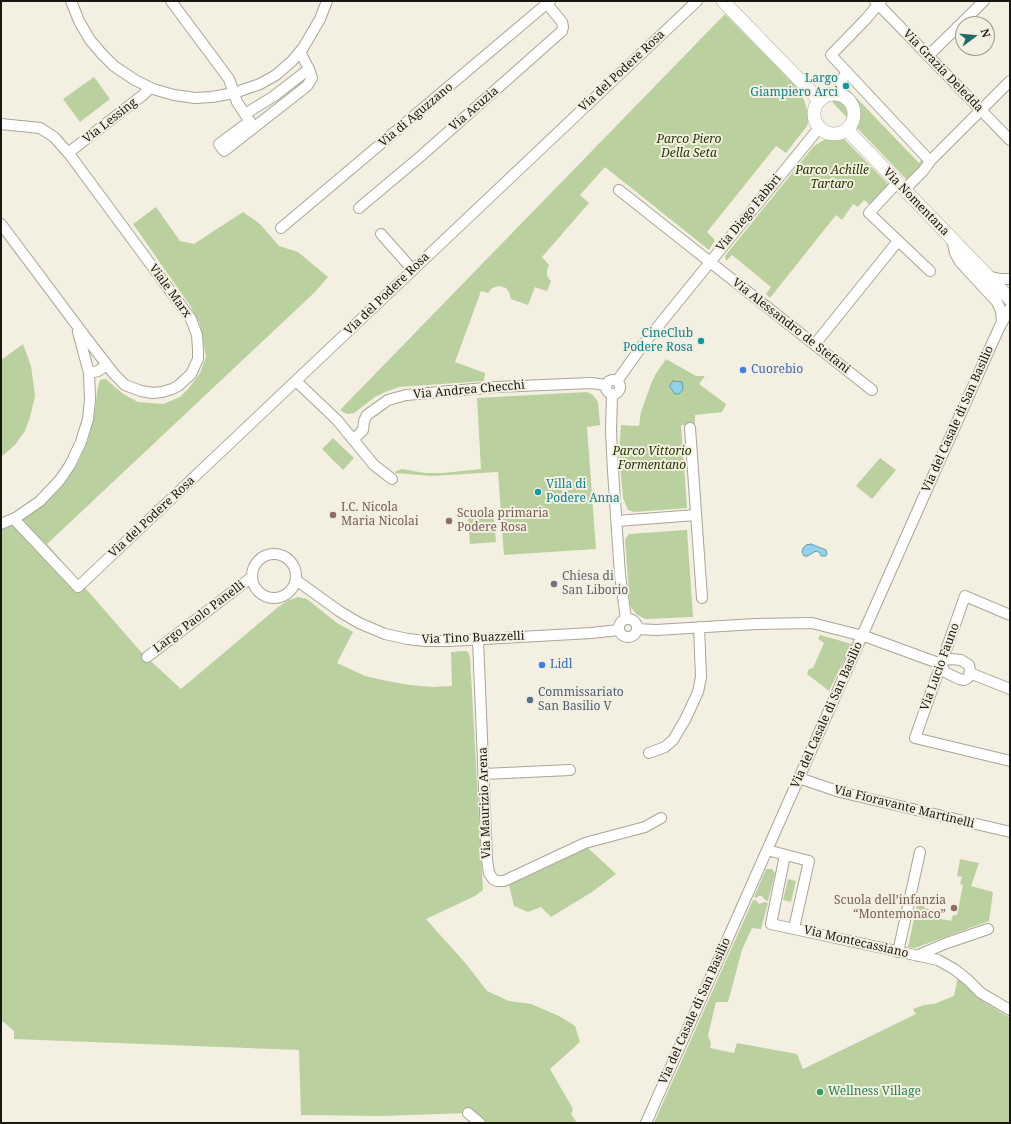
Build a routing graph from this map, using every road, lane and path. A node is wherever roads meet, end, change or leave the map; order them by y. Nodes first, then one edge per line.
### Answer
1 (71, 1) edge
2 (171, 1) edge
3 (327, 1) edge
4 (697, 1) edge
5 (723, 1) edge
6 (984, 1) edge
7 (549, 2) edge
8 (878, 2) edge
9 (300, 52) junction
10 (928, 56) junction
11 (309, 69) junction
12 (848, 73) junction
13 (1010, 81) edge
14 (150, 88) junction
15 (234, 93) junction
16 (842, 95) junction
17 (819, 100) junction
18 (981, 110) junction
19 (250, 121) junction
20 (1, 124) edge
21 (819, 128) junction
22 (847, 130) junction
23 (1007, 137) edge
24 (68, 153) junction
25 (929, 162) junction
26 (901, 187) junction
27 (619, 190) dead end
28 (359, 208) dead end
29 (1, 224) edge
30 (280, 228) dead end
31 (380, 234) dead end
32 (952, 239) junction
33 (898, 241) junction
34 (710, 262) junction
35 (413, 270) junction
36 (930, 272) dead end
37 (987, 276) junction
38 (1010, 279) edge
39 (1010, 299) edge
40 (1010, 308) edge
41 (75, 322) junction
42 (1002, 322) junction
43 (815, 344) junction
44 (107, 365) junction
45 (89, 373) junction
46 (296, 381) junction
47 (617, 381) junction
48 (606, 385) junction
49 (872, 390) dead end
50 (612, 395) junction
51 (690, 428) dead end
52 (353, 440) junction
53 (392, 479) dead end
54 (696, 515) junction
55 (14, 519) junction
56 (617, 521) junction
57 (1, 524) edge
58 (252, 577) junction
59 (296, 580) junction
60 (702, 598) dead end
61 (1010, 615) edge
62 (626, 619) junction
63 (699, 627) junction
64 (637, 629) junction
65 (619, 630) junction
66 (863, 636) junction
67 (478, 640) junction
68 (147, 657) dead end
69 (941, 664) junction
70 (970, 673) junction
71 (1010, 689) edge
72 (649, 753) dead end
73 (1010, 761) edge
74 (570, 770) dead end
75 (484, 774) junction
76 (799, 778) junction
77 (661, 818) dead end
78 (1010, 832) edge
79 (767, 850) junction
80 (920, 852) dead end
81 (785, 855) junction
82 (794, 928) junction
83 (988, 929) dead end
84 (898, 952) junction
85 (918, 956) junction
86 (1010, 1010) edge
87 (468, 1113) dead end
88 (480, 1123) edge
89 (646, 1123) edge

1 - 14 street
2 - 15 street
3 - 9 street
4 - 35 street, Via del Podere Rosa
5 - 17 main road
6 - 10 street
7 - 28 street, Via Acuzia
7 - 30 street, Via di Aguzzano
8 - 10 street, Via Grazia Deledda
8 - 12 street
9 - 11 street
9 - 15 street
10 - 18 street, Via Grazia Deledda
11 - 19 street
11 - 19 street
12 - 16 street
12 - 25 street
13 - 18 street
14 - 15 street
14 - 24 street, Via Lessing
15 - 19 street
16 - 17 main road
16 - 22 main road
17 - 21 main road
18 - 23 street, Via Grazia Deledda
18 - 25 street
20 - 24 street, Viale Marx
21 - 22 main road
21 - 34 street, Via Diego Fabbri
22 - 26 main road, Via Nomentana
24 - 44 street, Viale Marx
25 - 26 street
26 - 32 main road, Via Nomentana
26 - 33 street
27 - 34 street, Via Diego Fabbri
29 - 41 street, Viale Marx
31 - 35 street
32 - 37 main road, Via Nomentana
32 - 42 street, Via Nomentana
33 - 36 street
33 - 43 street
34 - 43 street, Via Alessandro de Stefani
34 - 47 street, Via Diego Fabbri
35 - 46 street, Via del Podere Rosa
37 - 38 street
37 - 39 main road, Via Nomentana
40 - 42 street, Via del Casale di San Basilio
41 - 44 street, Viale Marx
41 - 45 street
42 - 66 street, Via del Casale di San Basilio
43 - 49 street, Via Alessandro de Stefani
44 - 45 street
45 - 55 street
46 - 52 street
46 - 55 street, Via del Podere Rosa
47 - 48 street
47 - 50 street
48 - 50 street
48 - 52 street, Via Andrea Checchi
50 - 56 street
51 - 54 street
52 - 53 street
54 - 56 street
54 - 60 street
55 - 57 street
56 - 62 street
58 - 59 street, Largo Paolo Panelli
58 - 59 street, Largo Paolo Panelli
58 - 68 street, Largo Paolo Panelli
59 - 67 street, Via Tino Buazzelli
61 - 69 street, Via Lucio Fauno
62 - 64 street
62 - 65 street
63 - 64 street
63 - 66 street
63 - 72 street
64 - 65 street
65 - 67 street, Via Tino Buazzelli
66 - 69 street
66 - 76 street, Via del Casale di San Basilio
67 - 75 street, Via Maurizio Arena
69 - 70 street
69 - 70 street
69 - 73 street, Via Lucio Fauno
70 - 71 street
74 - 75 street
75 - 77 street, Via Maurizio Arena
76 - 78 street, Via Fioravante Martinelli
76 - 79 street, Via del Casale di San Basilio
79 - 81 street, Via Montecassiano
79 - 89 street, Via del Casale di San Basilio
80 - 84 street
81 - 82 street, Via Montecassiano
81 - 82 street, Via Montecassiano
82 - 84 street, Via Montecassiano
83 - 85 street, Via Montecassiano
84 - 85 street, Via Montecassiano
85 - 86 street, Via Montecassiano
87 - 88 street

